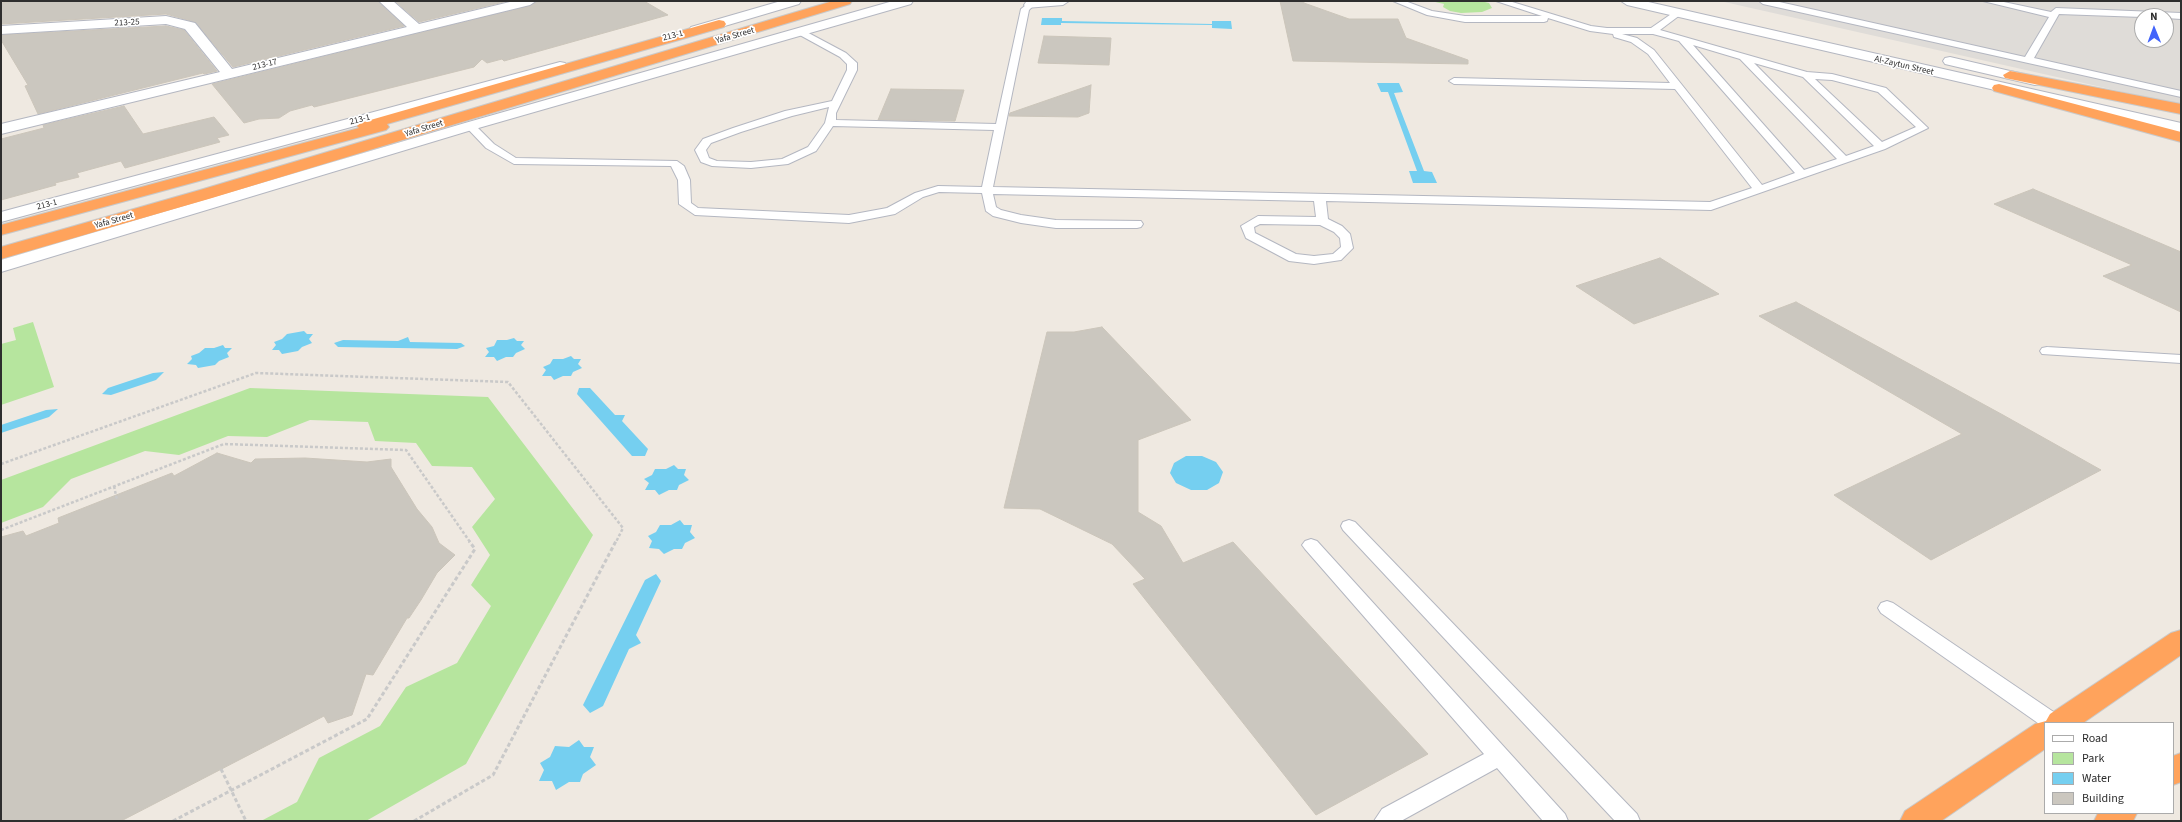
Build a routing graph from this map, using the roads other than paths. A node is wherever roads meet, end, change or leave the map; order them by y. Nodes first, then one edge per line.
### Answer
1 (385, 1) edge
2 (530, 1) edge
3 (795, 1) edge
4 (820, 1) edge
5 (846, 1) edge
6 (907, 1) edge
7 (1063, 1) edge
8 (1397, 1) edge
9 (1500, 1) edge
10 (1627, 1) edge
11 (1763, 1) edge
12 (1987, 1) edge
13 (1030, 5) joint
14 (1677, 13) junction
15 (2054, 15) junction
16 (2181, 16) edge
17 (1485, 19) junction
18 (1561, 19) junction
19 (719, 24) junction
20 (416, 28) junction
21 (1, 30) edge
22 (1607, 31) junction
23 (1653, 31) junction
24 (801, 32) junction
25 (1682, 39) junction
26 (751, 46) junction
27 (1743, 57) junction
28 (1940, 58) dead end
29 (2028, 60) junction
30 (229, 74) junction
31 (1806, 75) junction
32 (2010, 75) junction
33 (1454, 81) dead end
34 (1678, 86) junction
35 (1999, 88) junction
36 (2045, 91) junction
37 (2181, 94) edge
38 (835, 104) junction
39 (2181, 109) edge
40 (2181, 119) edge
41 (830, 123) junction
42 (3, 124) edge
43 (470, 126) junction
44 (1000, 127) junction
45 (2181, 128) edge
46 (2181, 137) edge
47 (1881, 147) junction
48 (1844, 160) junction
49 (1802, 174) junction
50 (184, 178) junction
51 (1759, 189) junction
52 (987, 190) junction
53 (206, 194) junction
54 (1320, 198) junction
55 (1, 217) edge
56 (1322, 221) junction
57 (1137, 224) dead end
58 (1, 230) edge
59 (1, 253) edge
60 (1, 266) edge
61 (2047, 351) dead end
62 (2181, 359) edge
63 (1349, 526) dead end
64 (1311, 545) dead end
65 (1887, 608) dead end
66 (2181, 641) edge
67 (2053, 722) edge
68 (2061, 722) edge
69 (2044, 734) edge
70 (1499, 756) junction
71 (2120, 814) edge
72 (1385, 821) edge
73 (1557, 821) edge
74 (1629, 821) edge
75 (1916, 821) edge
76 (2110, 821) edge

1 - 20 main road
2 - 20 main road, 213-17
3 - 19 main road, 213-1
4 - 50 highway, Yafa Street
5 - 53 highway, Yafa Street
6 - 24 main road
7 - 13 main road
8 - 17 lane
9 - 17 lane
9 - 18 lane
10 - 14 main road, Al-Zaytun Street
11 - 29 lane
12 - 15 lane
13 - 44 lane
14 - 23 lane
14 - 35 main road, Al-Zaytun Street
15 - 16 lane
15 - 29 lane
17 - 18 lane
18 - 22 lane
19 - 50 highway
19 - 55 main road, 213-1
20 - 30 main road, 213-17
21 - 30 main road, 213-25
22 - 23 lane
22 - 34 lane
23 - 25 lane
24 - 26 main road
24 - 38 lane
25 - 27 lane
25 - 49 lane
26 - 43 main road
26 - 53 highway
27 - 31 lane
27 - 48 lane
28 - 32 main road, Al-Zaytun Street
29 - 37 lane
30 - 42 main road, 213-17
31 - 47 lane
31 - 47 lane
32 - 36 main road, Al-Zaytun Street
32 - 39 highway
33 - 34 lane
34 - 51 lane
35 - 36 main road, Al-Zaytun Street
35 - 46 highway
36 - 40 main road, Al-Zaytun Street
36 - 45 main road, Al-Zaytun Street
38 - 41 lane
38 - 41 lane
41 - 44 lane
43 - 52 lane
43 - 60 main road
44 - 52 lane
47 - 48 lane
48 - 49 lane
49 - 51 lane
50 - 58 highway, Yafa Street
51 - 54 lane
52 - 54 lane
52 - 57 lane
53 - 59 highway, Yafa Street
54 - 56 lane
56 - 56 lane
61 - 62 lane
63 - 74 lane
64 - 70 lane
65 - 67 lane
66 - 68 highway
69 - 75 highway
70 - 72 lane
70 - 73 lane
71 - 76 highway

